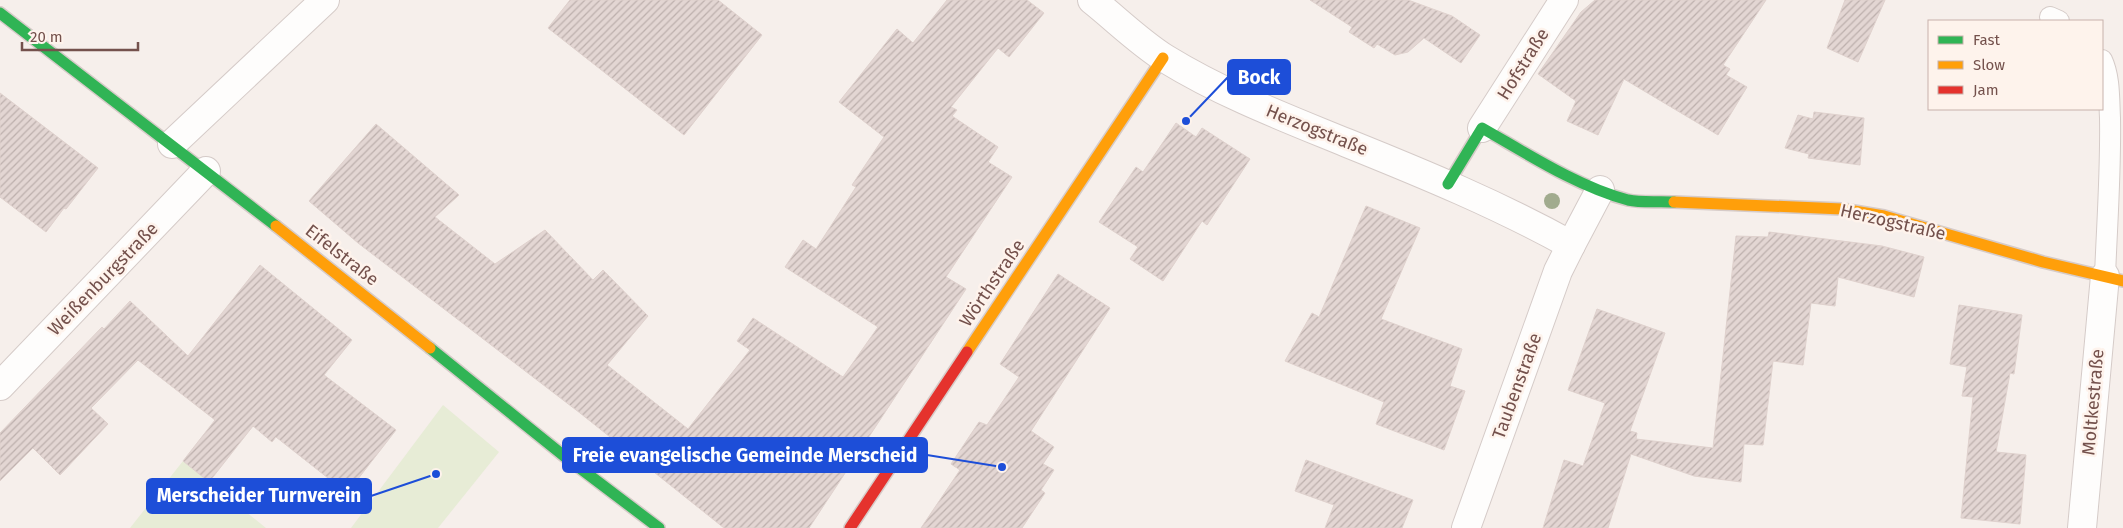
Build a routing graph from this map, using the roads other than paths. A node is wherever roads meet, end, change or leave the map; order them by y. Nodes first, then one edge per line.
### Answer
1 (325, 0) edge
2 (1092, 0) edge
3 (1564, 0) edge
4 (0, 13) edge
5 (1163, 58) junction
6 (2103, 62) edge
7 (1482, 128) junction
8 (172, 144) junction
9 (206, 172) junction
10 (1448, 184) junction
11 (1600, 190) junction
12 (1571, 245) junction
13 (2114, 279) edge
14 (0, 386) edge
15 (659, 528) edge
16 (850, 528) edge
17 (1466, 528) edge
18 (2082, 528) edge

1 - 8 street
2 - 5 street, Herzogstraße
3 - 7 street, Hofstraße
4 - 8 street, Eifelstraße
5 - 10 street, Herzogstraße
5 - 16 street, Wörthstraße
6 - 13 lane
7 - 10 street
7 - 11 street, Herzogstraße
8 - 9 street, Eifelstraße
9 - 14 street, Weißenburgstraße
9 - 15 street, Eifelstraße
10 - 12 street, Herzogstraße
11 - 12 street
11 - 13 street, Herzogstraße
12 - 17 street, Taubenstraße
13 - 18 street, Moltkestraße

